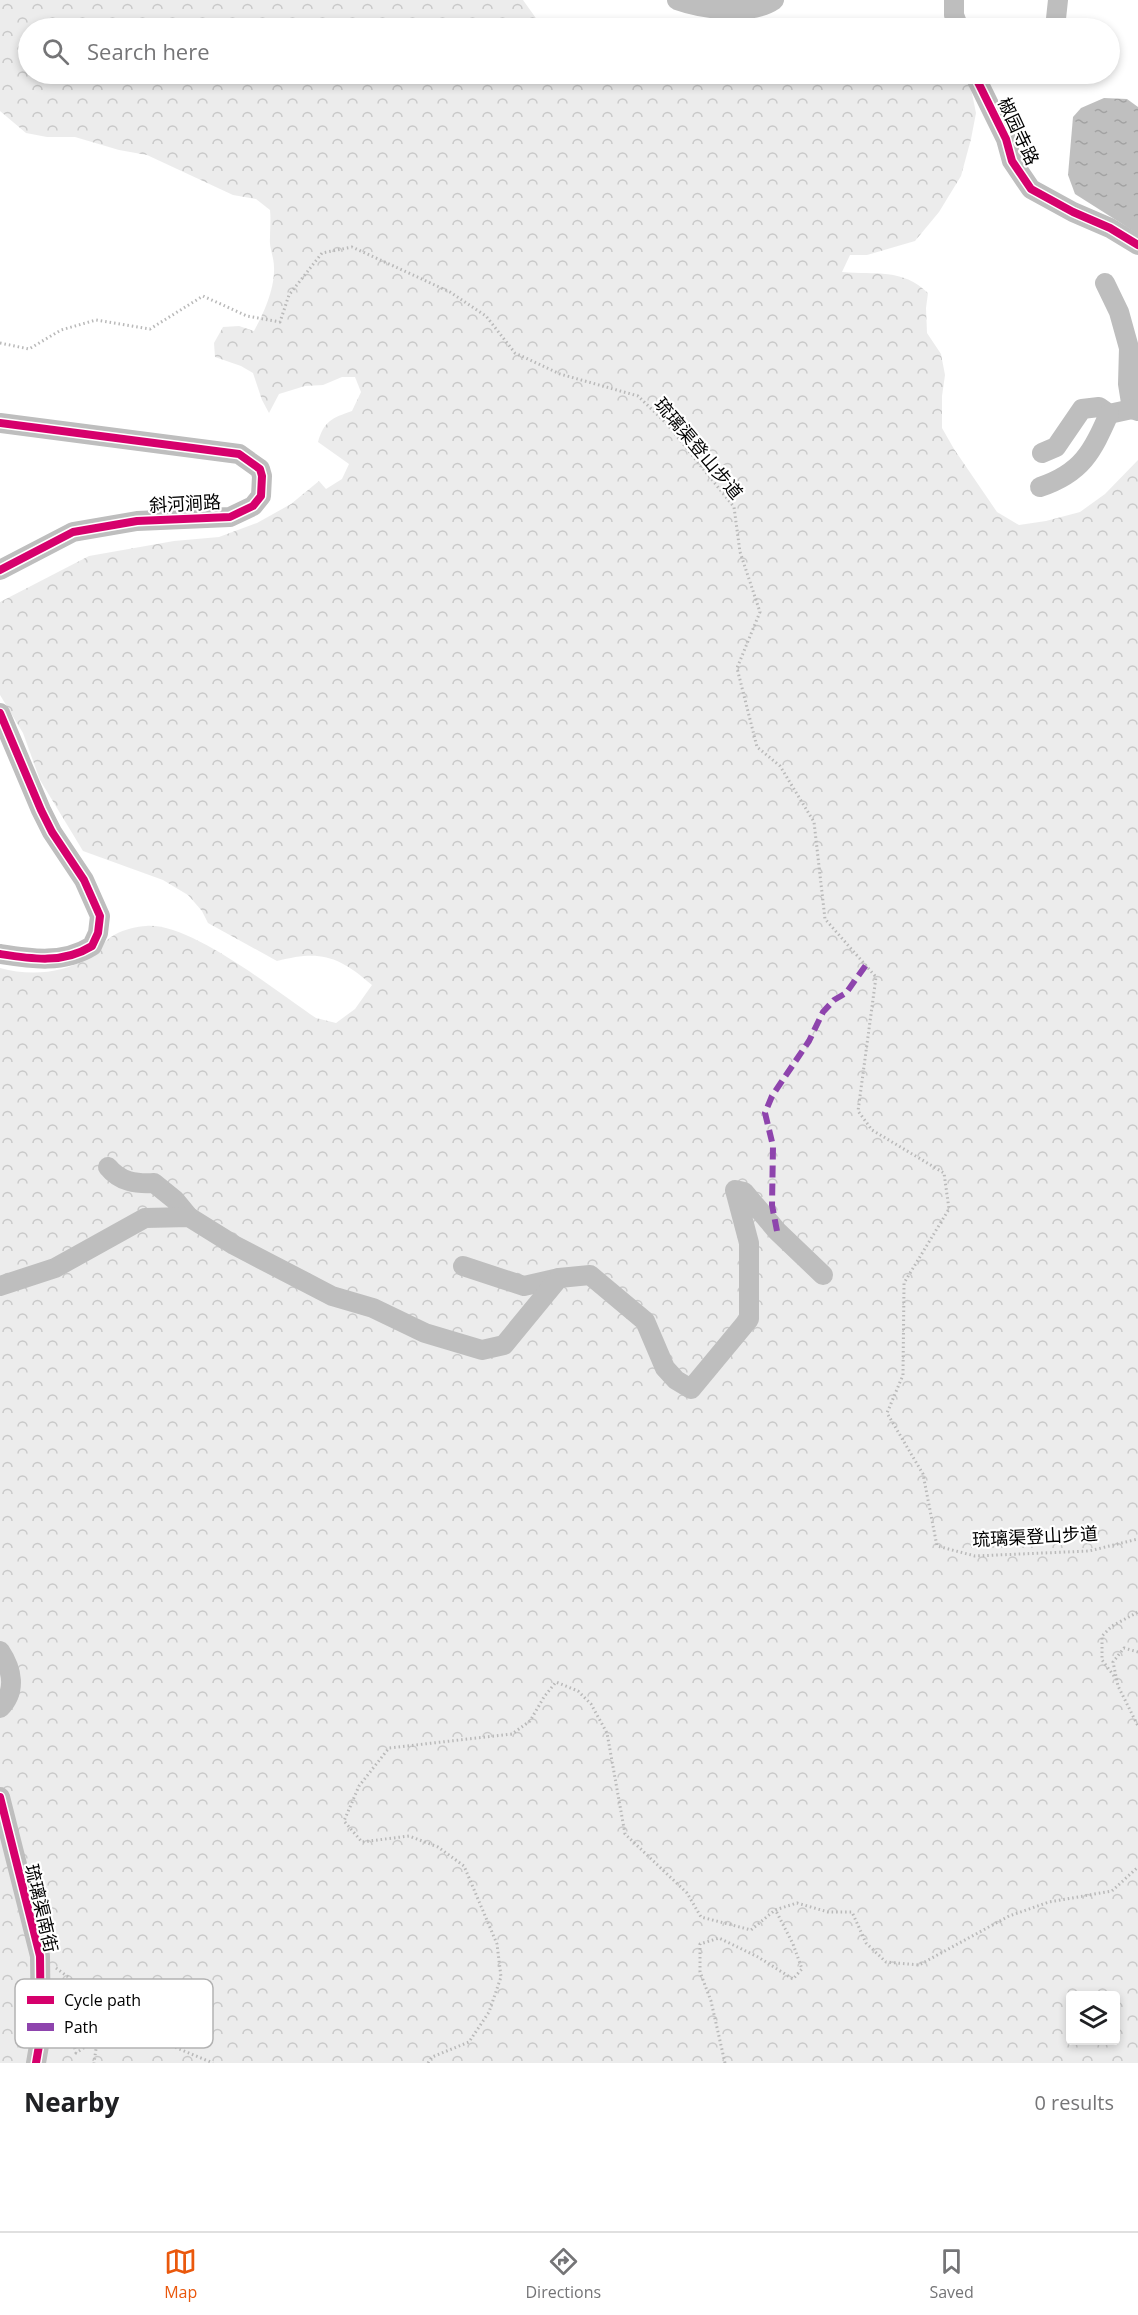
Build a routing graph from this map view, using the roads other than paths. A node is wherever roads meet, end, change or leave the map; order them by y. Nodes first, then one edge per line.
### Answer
1 (677, 0) edge
2 (774, 0) edge
3 (954, 0) edge
4 (1058, 0) edge
5 (955, 18) edge
6 (1056, 18) edge
7 (979, 84) edge
8 (1138, 245) edge
9 (1105, 283) dead end
10 (1135, 410) edge
11 (1109, 414) junction
12 (0, 423) edge
13 (1042, 453) dead end
14 (1040, 486) dead end
15 (0, 570) edge
16 (0, 713) edge
17 (0, 954) edge
18 (108, 1167) dead end
19 (189, 1217) junction
20 (464, 1266) dead end
21 (823, 1275) dead end
22 (559, 1278) junction
23 (0, 1286) edge
24 (0, 1651) edge
25 (0, 1707) edge
26 (0, 1797) edge
27 (7, 1853) edge
28 (40, 1979) edge
29 (38, 2048) edge
30 (36, 2063) edge

1 - 2 street
3 - 5 street
4 - 6 street
7 - 8 street, 椒园寺路
9 - 10 street
10 - 11 street
11 - 13 street
11 - 14 street
12 - 15 street, 斜河涧路
16 - 17 street
18 - 19 street
19 - 22 street
19 - 23 street
20 - 22 street
21 - 22 street
24 - 25 street
26 - 27 street, 琉璃渠南街
27 - 28 street, 琉璃渠南街
29 - 30 street, 琉璃渠南街

